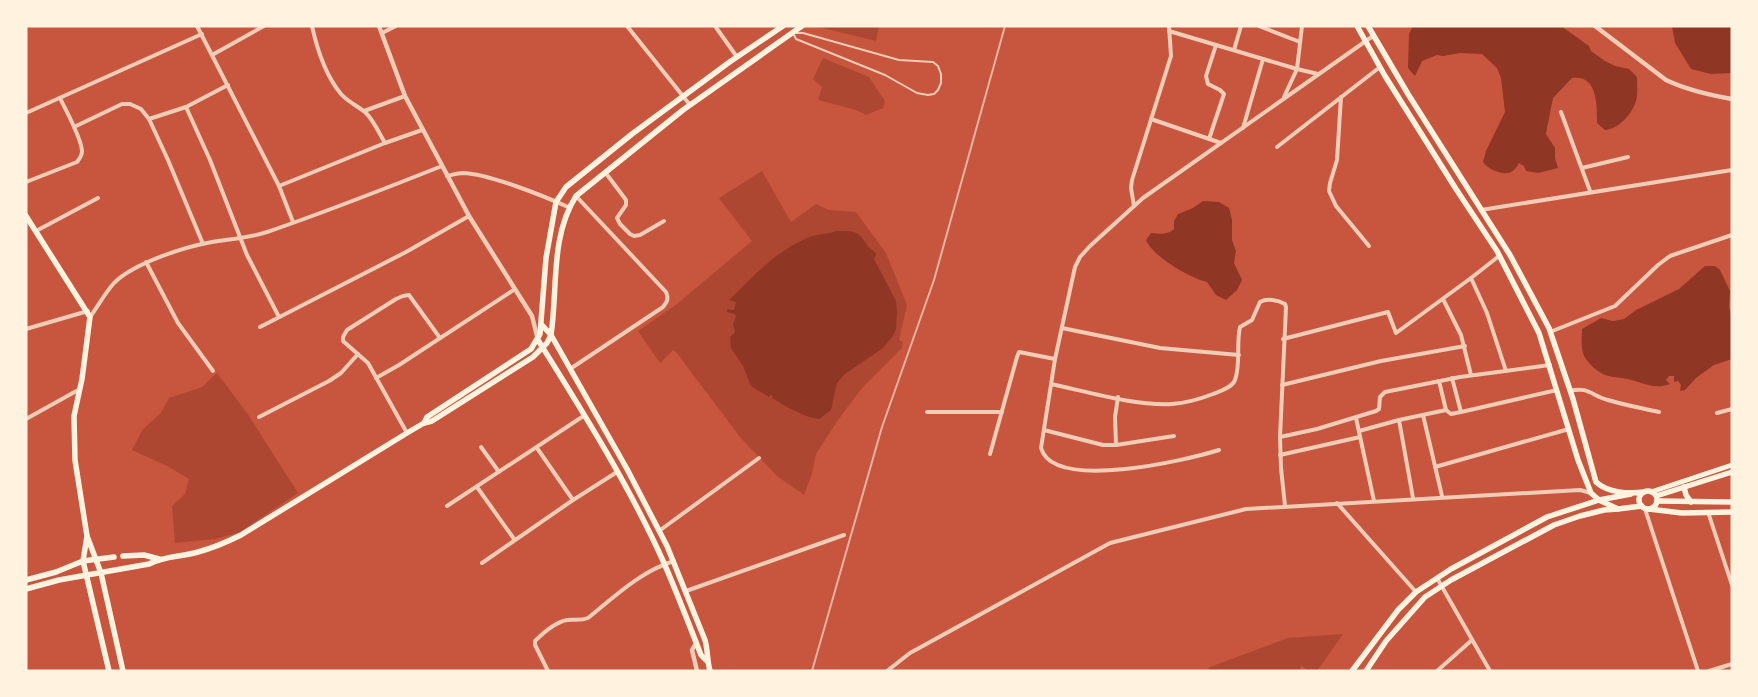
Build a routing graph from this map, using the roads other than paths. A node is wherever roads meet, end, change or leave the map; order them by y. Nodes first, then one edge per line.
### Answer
1 (197, 26) edge
2 (264, 26) edge
3 (312, 26) edge
4 (379, 26) edge
5 (396, 26) edge
6 (627, 26) edge
7 (715, 26) edge
8 (783, 26) edge
9 (802, 26) edge
10 (1241, 26) edge
11 (1259, 26) edge
12 (1302, 26) edge
13 (1358, 26) edge
14 (1377, 26) edge
15 (1595, 26) edge
16 (1169, 29) edge
17 (791, 31) junction
18 (1370, 31) edge
19 (382, 33) junction
20 (202, 34) junction
21 (1366, 41) junction
22 (1300, 42) junction
23 (1216, 45) junction
24 (1234, 50) junction
25 (212, 54) junction
26 (737, 57) junction
27 (1262, 59) junction
28 (1380, 67) junction
29 (1297, 69) junction
30 (1318, 74) junction
31 (228, 85) junction
32 (405, 96) junction
33 (684, 96) junction
34 (1341, 97) junction
35 (60, 98) junction
36 (1283, 99) junction
37 (1732, 99) edge
38 (690, 105) junction
39 (186, 107) junction
40 (364, 111) junction
41 (1561, 112) dead end
42 (26, 113) edge
43 (149, 119) junction
44 (1151, 119) junction
45 (74, 128) junction
46 (1242, 128) junction
47 (422, 130) junction
48 (1209, 139) junction
49 (385, 143) junction
50 (1221, 143) junction
51 (1277, 146) dead end
52 (1628, 157) dead end
53 (442, 166) junction
54 (1582, 168) junction
55 (1732, 170) edge
56 (605, 171) junction
57 (447, 176) junction
58 (26, 182) edge
59 (279, 186) junction
60 (1590, 191) junction
61 (576, 196) junction
62 (98, 198) dead end
63 (556, 202) junction
64 (1134, 206) junction
65 (568, 207) junction
66 (1481, 210) junction
67 (469, 216) junction
68 (27, 219) edge
69 (293, 222) junction
70 (664, 222) dead end
71 (36, 231) junction
72 (1732, 235) edge
73 (241, 239) junction
74 (203, 244) junction
75 (1369, 246) dead end
76 (1499, 256) junction
77 (146, 262) junction
78 (1471, 278) junction
79 (515, 289) junction
80 (1443, 299) junction
81 (89, 314) junction
82 (532, 316) junction
83 (280, 317) junction
84 (542, 324) junction
85 (260, 327) dead end
86 (1062, 328) junction
87 (26, 329) edge
88 (1550, 332) junction
89 (551, 335) junction
90 (440, 338) junction
91 (1283, 339) junction
92 (538, 340) junction
93 (1464, 346) junction
94 (543, 348) junction
95 (358, 354) junction
96 (1238, 355) junction
97 (1055, 359) junction
98 (1550, 365) junction
99 (569, 369) junction
100 (213, 371) dead end
101 (1506, 371) junction
102 (1471, 375) junction
103 (376, 378) junction
104 (1452, 378) junction
105 (1439, 381) junction
106 (1052, 384) junction
107 (1282, 385) junction
108 (80, 389) junction
109 (1557, 390) junction
110 (1570, 390) junction
111 (1118, 398) junction
112 (1732, 409) edge
113 (1446, 410) junction
114 (927, 412) dead end
115 (1002, 412) junction
116 (1461, 412) junction
117 (1659, 412) dead end
118 (1717, 413) dead end
119 (585, 415) junction
120 (1423, 415) junction
121 (259, 417) dead end
122 (1356, 418) junction
123 (26, 419) edge
124 (1399, 420) junction
125 (424, 423) junction
126 (1569, 429) junction
127 (1044, 430) junction
128 (1358, 431) junction
129 (407, 433) junction
130 (1174, 436) dead end
131 (1280, 437) junction
132 (1360, 437) junction
133 (1116, 444) junction
134 (482, 447) dead end
135 (537, 448) junction
136 (1219, 450) dead end
137 (990, 454) dead end
138 (1280, 455) junction
139 (759, 458) dead end
140 (1732, 465) edge
141 (1435, 467) junction
142 (499, 472) junction
143 (617, 472) junction
144 (1732, 472) edge
145 (477, 487) junction
146 (1684, 487) junction
147 (1644, 492) junction
148 (1591, 493) junction
149 (1632, 494) junction
150 (1442, 496) junction
151 (1655, 496) junction
152 (1414, 498) junction
153 (573, 500) junction
154 (1599, 500) junction
155 (1374, 501) junction
156 (1691, 502) junction
157 (1732, 502) edge
158 (1337, 503) junction
159 (447, 506) dead end
160 (1285, 506) junction
161 (1645, 508) junction
162 (1618, 509) junction
163 (1708, 512) junction
164 (1732, 512) edge
165 (659, 530) junction
166 (844, 535) dead end
167 (87, 536) junction
168 (514, 540) junction
169 (124, 556) dead end
170 (114, 557) dead end
171 (97, 559) junction
172 (159, 559) junction
173 (83, 561) junction
174 (674, 561) junction
175 (482, 563) dead end
176 (664, 564) junction
177 (56, 572) junction
178 (101, 573) junction
179 (87, 576) junction
180 (1437, 578) junction
181 (26, 580) edge
182 (59, 580) junction
183 (1732, 585) edge
184 (1443, 586) junction
185 (26, 589) edge
186 (686, 591) junction
187 (1416, 592) junction
188 (1472, 640) junction
189 (696, 643) junction
190 (707, 661) junction
191 (1732, 664) edge
192 (109, 671) edge
193 (123, 671) edge
194 (548, 671) edge
195 (697, 671) edge
196 (710, 671) edge
197 (887, 671) edge
198 (1352, 671) edge
199 (1366, 671) edge
200 (1437, 671) edge
201 (1490, 671) edge
202 (1698, 671) edge
203 (1709, 671) edge

1 - 20 street
2 - 25 street
3 - 40 street
4 - 19 street
5 - 19 street
6 - 33 street
7 - 26 street
8 - 26 main road
9 - 17 main road
10 - 24 street
11 - 22 street
12 - 22 street
13 - 21 main road
14 - 18 street
15 - 37 street
16 - 23 street
16 - 44 street
17 - 17 lane
17 - 38 main road
18 - 21 street
18 - 66 main road
19 - 32 street
20 - 25 street
20 - 35 street
21 - 28 main road
21 - 30 street
22 - 29 street
23 - 24 street
23 - 48 street
24 - 27 street
25 - 31 street
26 - 33 main road
27 - 29 street
27 - 46 street
28 - 34 street
28 - 76 main road
29 - 30 street
29 - 36 street
30 - 36 street
31 - 39 street
31 - 59 street
32 - 40 street
32 - 47 street
33 - 38 street
33 - 63 main road
34 - 51 street
34 - 75 street
35 - 42 street
35 - 45 street
36 - 46 street
38 - 56 main road
39 - 43 street
39 - 73 street
40 - 49 street
41 - 54 street
43 - 45 street
43 - 74 street
44 - 48 street
44 - 64 street
45 - 58 street
46 - 50 street
47 - 49 street
47 - 53 street
48 - 50 street
49 - 59 street
50 - 64 street
52 - 54 street
53 - 57 street
53 - 69 street
54 - 60 street
55 - 60 street
56 - 61 main road
56 - 70 street
57 - 63 street
57 - 67 street
59 - 69 street
60 - 66 street
61 - 65 main road
61 - 99 street
62 - 71 street
63 - 65 street
63 - 84 main road
64 - 86 street
65 - 89 main road
66 - 88 main road
67 - 79 street
67 - 83 street
68 - 71 main road
69 - 73 street
71 - 81 main road
72 - 88 street
73 - 74 street
73 - 83 street
74 - 77 street
76 - 78 street
76 - 98 main road
77 - 81 street
77 - 100 street
78 - 80 street
78 - 101 street
79 - 82 street
79 - 90 street
80 - 91 street
80 - 93 street
81 - 87 street
81 - 108 main road
82 - 84 street
82 - 92 street
83 - 85 street
84 - 89 main road
84 - 92 main road
86 - 96 street
86 - 97 street
88 - 110 main road
89 - 94 main road
89 - 99 main road
90 - 95 street
90 - 103 street
91 - 96 street
91 - 107 street
92 - 94 main road
92 - 125 main road
93 - 102 street
93 - 107 street
94 - 119 main road
94 - 125 main road
95 - 103 street
95 - 121 street
96 - 111 street
97 - 106 street
97 - 115 street
98 - 101 street
98 - 109 main road
99 - 165 main road
101 - 102 street
102 - 104 street
103 - 129 street
104 - 105 street
104 - 116 street
105 - 113 street
105 - 122 street
106 - 111 street
106 - 127 street
107 - 131 street
108 - 123 street
108 - 167 main road
109 - 116 street
109 - 126 main road
110 - 117 street
110 - 149 main road
111 - 133 street
112 - 118 street
113 - 116 street
113 - 120 street
114 - 115 street
115 - 137 street
119 - 135 street
119 - 143 main road
120 - 124 street
120 - 141 street
122 - 128 street
122 - 131 street
124 - 128 street
124 - 152 street
125 - 129 main road
126 - 141 street
126 - 148 main road
127 - 133 street
127 - 136 street
128 - 132 street
129 - 172 main road
130 - 133 street
131 - 138 street
132 - 138 street
132 - 155 street
134 - 142 street
135 - 142 street
135 - 153 street
138 - 160 street
139 - 165 street
140 - 151 main road
141 - 150 street
142 - 145 street
143 - 153 street
143 - 176 main road
144 - 146 main road
145 - 159 street
145 - 168 street
146 - 151 main road
146 - 156 main road
147 - 149 main road
147 - 151 main road
147 - 161 main road
148 - 150 street
148 - 154 main road
149 - 154 main road
150 - 152 street
151 - 156 main road
151 - 161 main road
152 - 155 street
153 - 168 street
154 - 162 main road
154 - 180 main road
155 - 158 street
156 - 157 main road
158 - 160 street
158 - 187 street
160 - 197 street
161 - 162 main road
161 - 163 main road
161 - 202 street
162 - 184 main road
163 - 164 main road
163 - 183 street
165 - 174 main road
166 - 186 street
167 - 171 main road
167 - 173 main road
168 - 175 street
169 - 172 main road
170 - 171 main road
171 - 173 main road
171 - 178 main road
172 - 178 main road
173 - 177 main road
173 - 179 main road
174 - 176 street
174 - 186 main road
176 - 189 main road
176 - 194 street
177 - 181 main road
177 - 182 main road
178 - 179 main road
178 - 193 main road
179 - 182 main road
179 - 192 main road
180 - 184 street
180 - 187 main road
182 - 185 main road
184 - 188 street
184 - 199 main road
186 - 190 main road
187 - 198 main road
188 - 200 street
188 - 201 street
189 - 190 main road
189 - 195 street
190 - 196 main road
191 - 203 street

